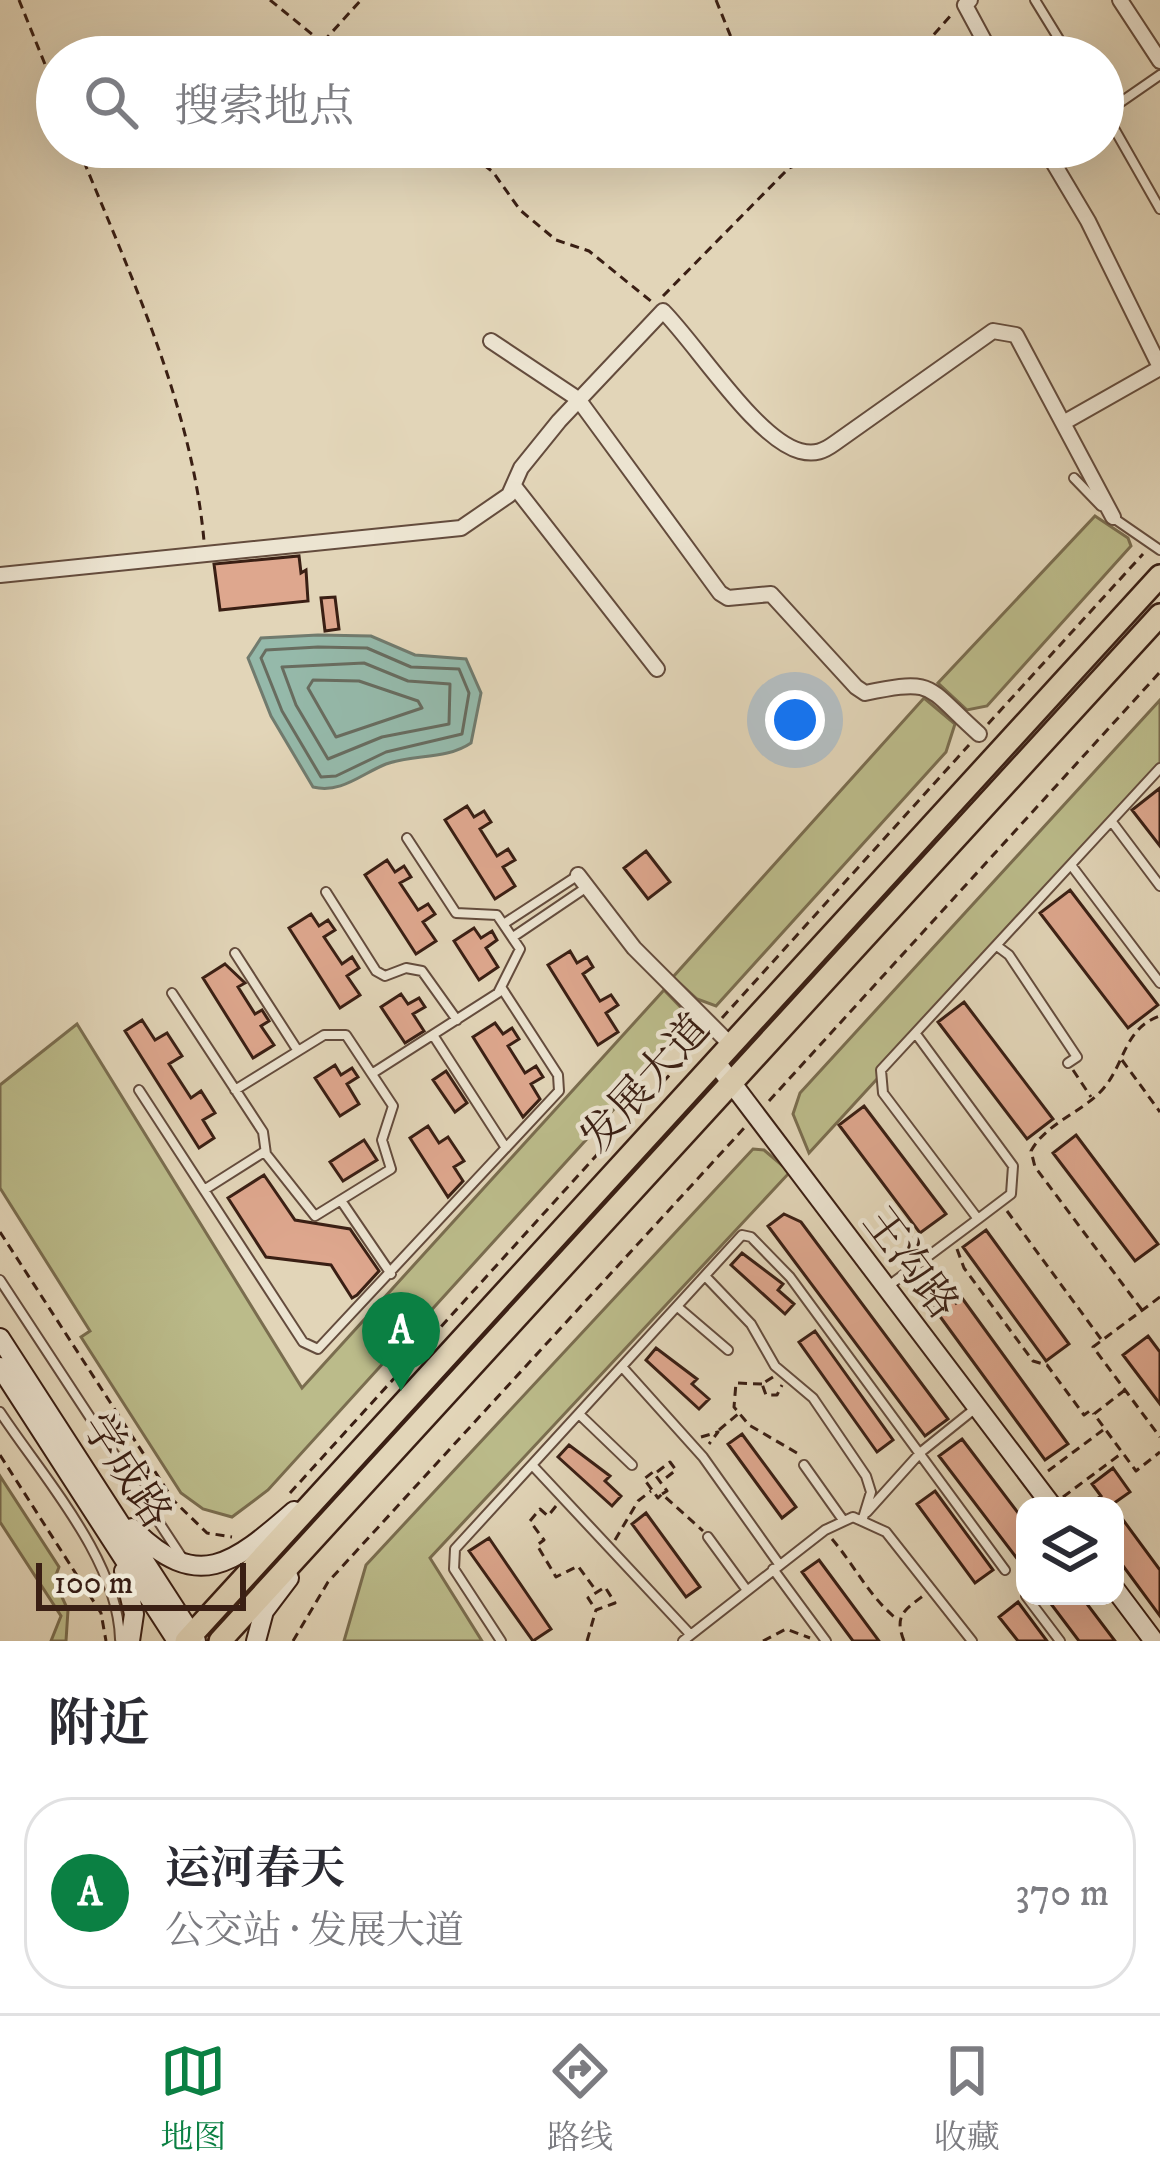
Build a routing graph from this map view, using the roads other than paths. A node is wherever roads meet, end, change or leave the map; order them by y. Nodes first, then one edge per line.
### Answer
1 (1035, 0) edge
2 (1120, 0) edge
3 (967, 2) edge
4 (981, 36) edge
5 (1057, 36) edge
6 (1160, 61) edge
7 (1160, 76) edge
8 (1124, 98) edge
9 (1124, 146) edge
10 (1056, 168) edge
11 (1160, 209) edge
12 (491, 341) dead end
13 (1160, 368) edge
14 (578, 399) junction
15 (1063, 423) junction
16 (1074, 478) dead end
17 (514, 486) junction
18 (1113, 518) junction
19 (1156, 547) edge
20 (0, 575) edge
21 (1160, 576) edge
22 (1160, 615) edge
23 (657, 669) dead end
24 (979, 734) road end
25 (1160, 768) edge
26 (1112, 821) junction
27 (407, 838) dead end
28 (1071, 866) junction
29 (582, 881) junction
30 (1160, 886) edge
31 (326, 892) dead end
32 (505, 923) junction
33 (513, 937) junction
34 (997, 946) junction
35 (235, 953) dead end
36 (1160, 983) edge
37 (502, 987) junction
38 (172, 993) dead end
39 (457, 1020) junction
40 (916, 1034) junction
41 (433, 1035) junction
42 (298, 1051) junction
43 (723, 1053) junction
44 (1068, 1063) road end
45 (373, 1073) junction
46 (730, 1081) junction
47 (139, 1090) dead end
48 (236, 1090) junction
49 (506, 1148) junction
50 (264, 1151) junction
51 (204, 1190) junction
52 (342, 1202) junction
53 (978, 1220) junction
54 (391, 1274) junction
55 (706, 1277) junction
56 (0, 1280) edge
57 (887, 1288) junction
58 (680, 1309) junction
59 (0, 1337) edge
60 (728, 1350) dead end
61 (0, 1367) edge
62 (624, 1369) junction
63 (977, 1407) junction
64 (0, 1412) edge
65 (580, 1415) junction
66 (918, 1454) junction
67 (632, 1465) dead end
68 (804, 1465) road end
69 (533, 1466) junction
70 (325, 1484) junction
71 (1045, 1497) edge
72 (345, 1504) junction
73 (100, 1508) junction
74 (863, 1518) junction
75 (843, 1520) junction
76 (708, 1537) road end
77 (776, 1566) junction
78 (189, 1567) junction
79 (1005, 1570) dead end
80 (746, 1589) junction
81 (1124, 1601) edge
82 (1033, 1605) edge
83 (686, 1637) edge
84 (188, 1639) edge
85 (125, 1640) edge
86 (220, 1641) edge
87 (256, 1641) edge
88 (501, 1641) edge
89 (826, 1641) edge
90 (972, 1641) edge
91 (1060, 1641) edge
92 (1154, 1641) edge

1 - 5 lane
2 - 6 street
3 - 4 street
7 - 8 lane
9 - 11 lane
10 - 13 street
12 - 14 street
13 - 15 street
14 - 15 street
14 - 17 street
14 - 24 street
15 - 18 street
16 - 18 lane
17 - 20 street
17 - 23 street
18 - 19 lane
21 - 43 main road, 发展大道
22 - 46 main road, 发展大道
25 - 26 lane
26 - 28 lane
26 - 30 lane
27 - 32 lane
28 - 34 lane
28 - 36 lane
29 - 32 lane
29 - 33 lane
29 - 43 street
31 - 39 lane
32 - 33 lane
33 - 37 lane
34 - 40 lane
34 - 44 lane
35 - 42 lane
37 - 39 lane
37 - 49 lane
38 - 48 lane
39 - 41 lane
40 - 53 lane
40 - 53 lane
41 - 45 lane
41 - 49 lane
42 - 45 lane
42 - 48 lane
43 - 46 main road, 王沟路
43 - 70 main road, 发展大道
45 - 52 lane
46 - 57 main road, 王沟路
46 - 72 main road, 发展大道
47 - 51 lane
48 - 50 lane
49 - 54 lane
50 - 51 lane
50 - 52 lane
51 - 54 lane
52 - 54 lane
53 - 57 lane
55 - 58 lane
55 - 66 lane
55 - 74 lane
56 - 78 lane
57 - 63 main road, 王沟路
58 - 60 lane
58 - 62 lane
59 - 73 main road, 学成路
61 - 73 main road, 学成路
62 - 65 lane
62 - 77 lane
63 - 66 lane
63 - 71 main road, 王沟路
64 - 85 lane
65 - 67 lane
65 - 69 lane
66 - 74 lane
66 - 79 lane
68 - 75 lane
69 - 83 lane
69 - 88 lane
70 - 78 main road
70 - 84 main road, 发展大道
72 - 86 main road, 发展大道
72 - 87 main road
73 - 78 main road
73 - 84 main road, 学成路
73 - 85 main road
74 - 75 lane
74 - 90 lane
75 - 77 lane
76 - 80 lane
77 - 80 lane
77 - 89 lane
80 - 83 lane
81 - 92 main road
82 - 91 lane

